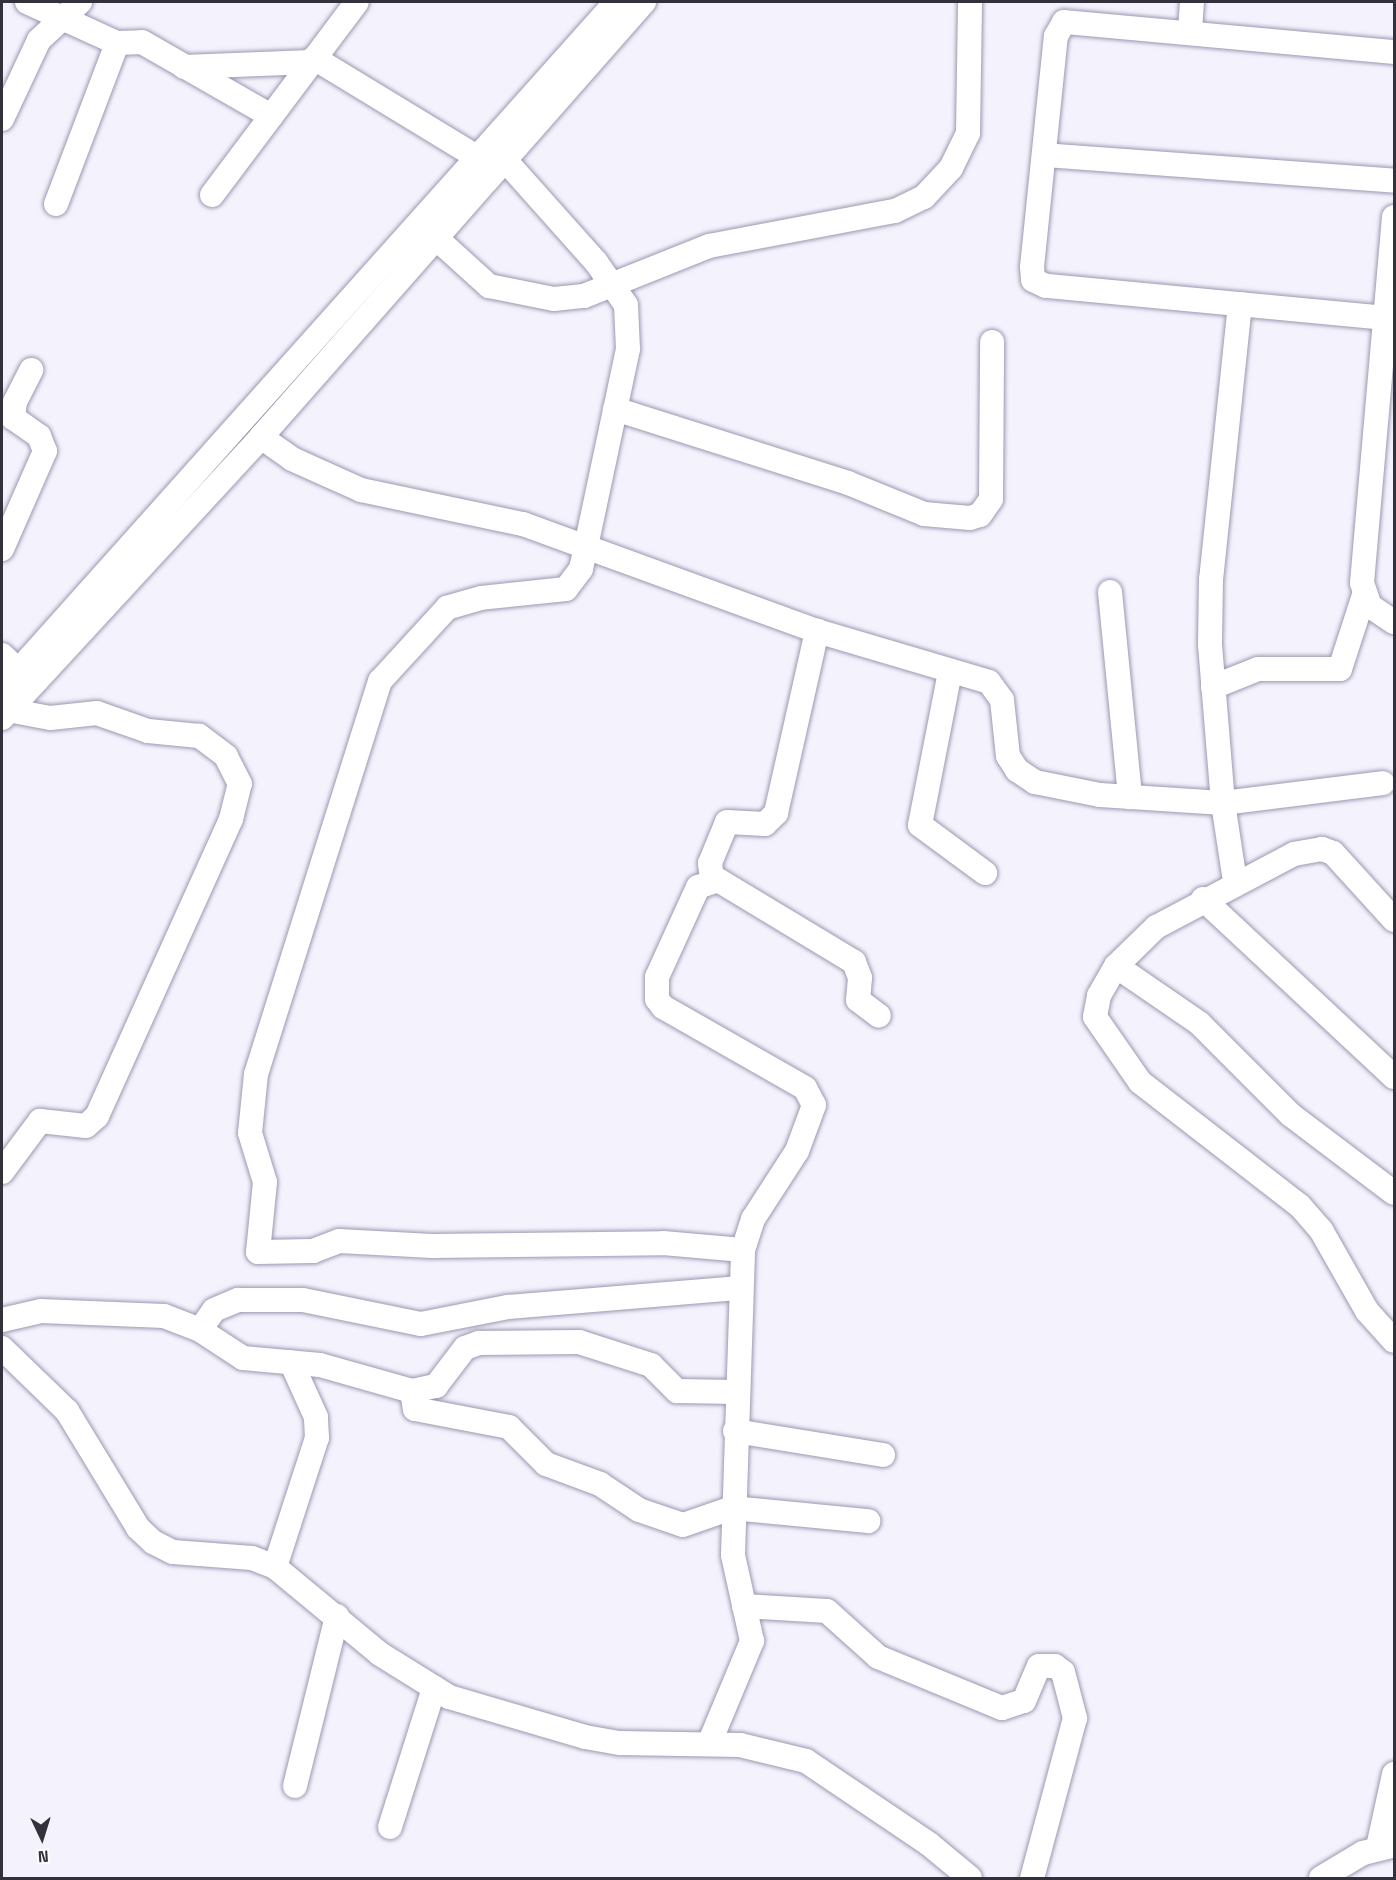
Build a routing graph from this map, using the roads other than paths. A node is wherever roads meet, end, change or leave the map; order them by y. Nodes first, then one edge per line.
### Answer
1 (27, 2) edge
2 (357, 2) edge
3 (616, 2) edge
4 (644, 2) edge
5 (970, 2) edge
6 (1192, 2) edge
7 (71, 8) edge
8 (1190, 30) junction
9 (117, 43) junction
10 (1395, 52) edge
11 (313, 60) junction
12 (184, 67) junction
13 (271, 116) junction
14 (2, 119) edge
15 (1044, 155) junction
16 (477, 157) junction
17 (505, 160) junction
18 (1395, 180) edge
19 (212, 195) dead end
20 (56, 204) dead end
21 (1395, 217) edge
22 (1394, 226) edge
23 (436, 238) junction
24 (614, 284) junction
25 (1240, 304) junction
26 (1386, 318) junction
27 (992, 342) dead end
28 (31, 370) dead end
29 (615, 409) junction
30 (261, 436) junction
31 (586, 546) junction
32 (2, 549) edge
33 (1110, 592) dead end
34 (1364, 595) junction
35 (1395, 622) edge
36 (817, 631) junction
37 (10, 663) edge
38 (950, 672) junction
39 (1213, 687) junction
40 (4, 706) edge
41 (1383, 783) dead end
42 (1130, 797) junction
43 (1223, 803) junction
44 (985, 873) dead end
45 (712, 878) junction
46 (1235, 881) junction
47 (1386, 896) edge
48 (1203, 899) junction
49 (1395, 920) edge
50 (1116, 966) junction
51 (879, 1016) dead end
52 (1395, 1077) edge
53 (2, 1172) edge
54 (1395, 1193) edge
55 (743, 1250) junction
56 (740, 1288) junction
57 (2, 1320) edge
58 (200, 1330) junction
59 (1395, 1341) edge
60 (2, 1348) edge
61 (291, 1362) junction
62 (412, 1391) junction
63 (737, 1392) junction
64 (735, 1431) junction
65 (883, 1455) dead end
66 (732, 1508) junction
67 (868, 1521) dead end
68 (275, 1567) junction
69 (744, 1606) junction
70 (337, 1616) junction
71 (434, 1688) junction
72 (709, 1744) junction
73 (1395, 1774) edge
74 (295, 1786) dead end
75 (390, 1827) dead end
76 (1386, 1846) edge
77 (970, 1878) edge
78 (1032, 1878) edge
79 (1321, 1878) edge

1 - 7 street
2 - 11 street
3 - 16 street
4 - 17 street
5 - 24 street
6 - 8 street
7 - 9 street
7 - 14 street
8 - 10 street
8 - 15 street
9 - 12 street
9 - 20 street
11 - 12 street
11 - 13 street
11 - 16 street
12 - 13 street
13 - 19 street
15 - 18 street
15 - 25 street
16 - 37 street
17 - 23 street
17 - 24 street
21 - 22 street
22 - 26 street
23 - 24 street
23 - 30 street
24 - 29 street
25 - 26 street
25 - 39 street
26 - 34 street
27 - 29 street
28 - 32 street
29 - 31 street
30 - 31 street
30 - 40 street
31 - 36 street
31 - 55 street
33 - 42 street
34 - 35 street
34 - 39 street
36 - 38 street
36 - 45 street
37 - 40 street
38 - 42 street
38 - 44 street
39 - 43 street
40 - 53 street
41 - 43 street
42 - 43 street
43 - 46 street
45 - 51 street
45 - 55 street
46 - 47 street
46 - 48 street
47 - 49 street
48 - 50 street
48 - 52 street
50 - 54 street
50 - 59 street
55 - 56 street
56 - 58 street
56 - 63 street
57 - 58 street
58 - 61 street
60 - 68 street
61 - 62 street
61 - 68 street
62 - 63 street
62 - 66 street
63 - 64 street
64 - 65 street
64 - 66 street
66 - 67 street
66 - 69 street
68 - 70 street
69 - 72 street
69 - 78 street
70 - 71 street
70 - 74 street
71 - 72 street
71 - 75 street
72 - 77 street
73 - 76 street
76 - 79 street

